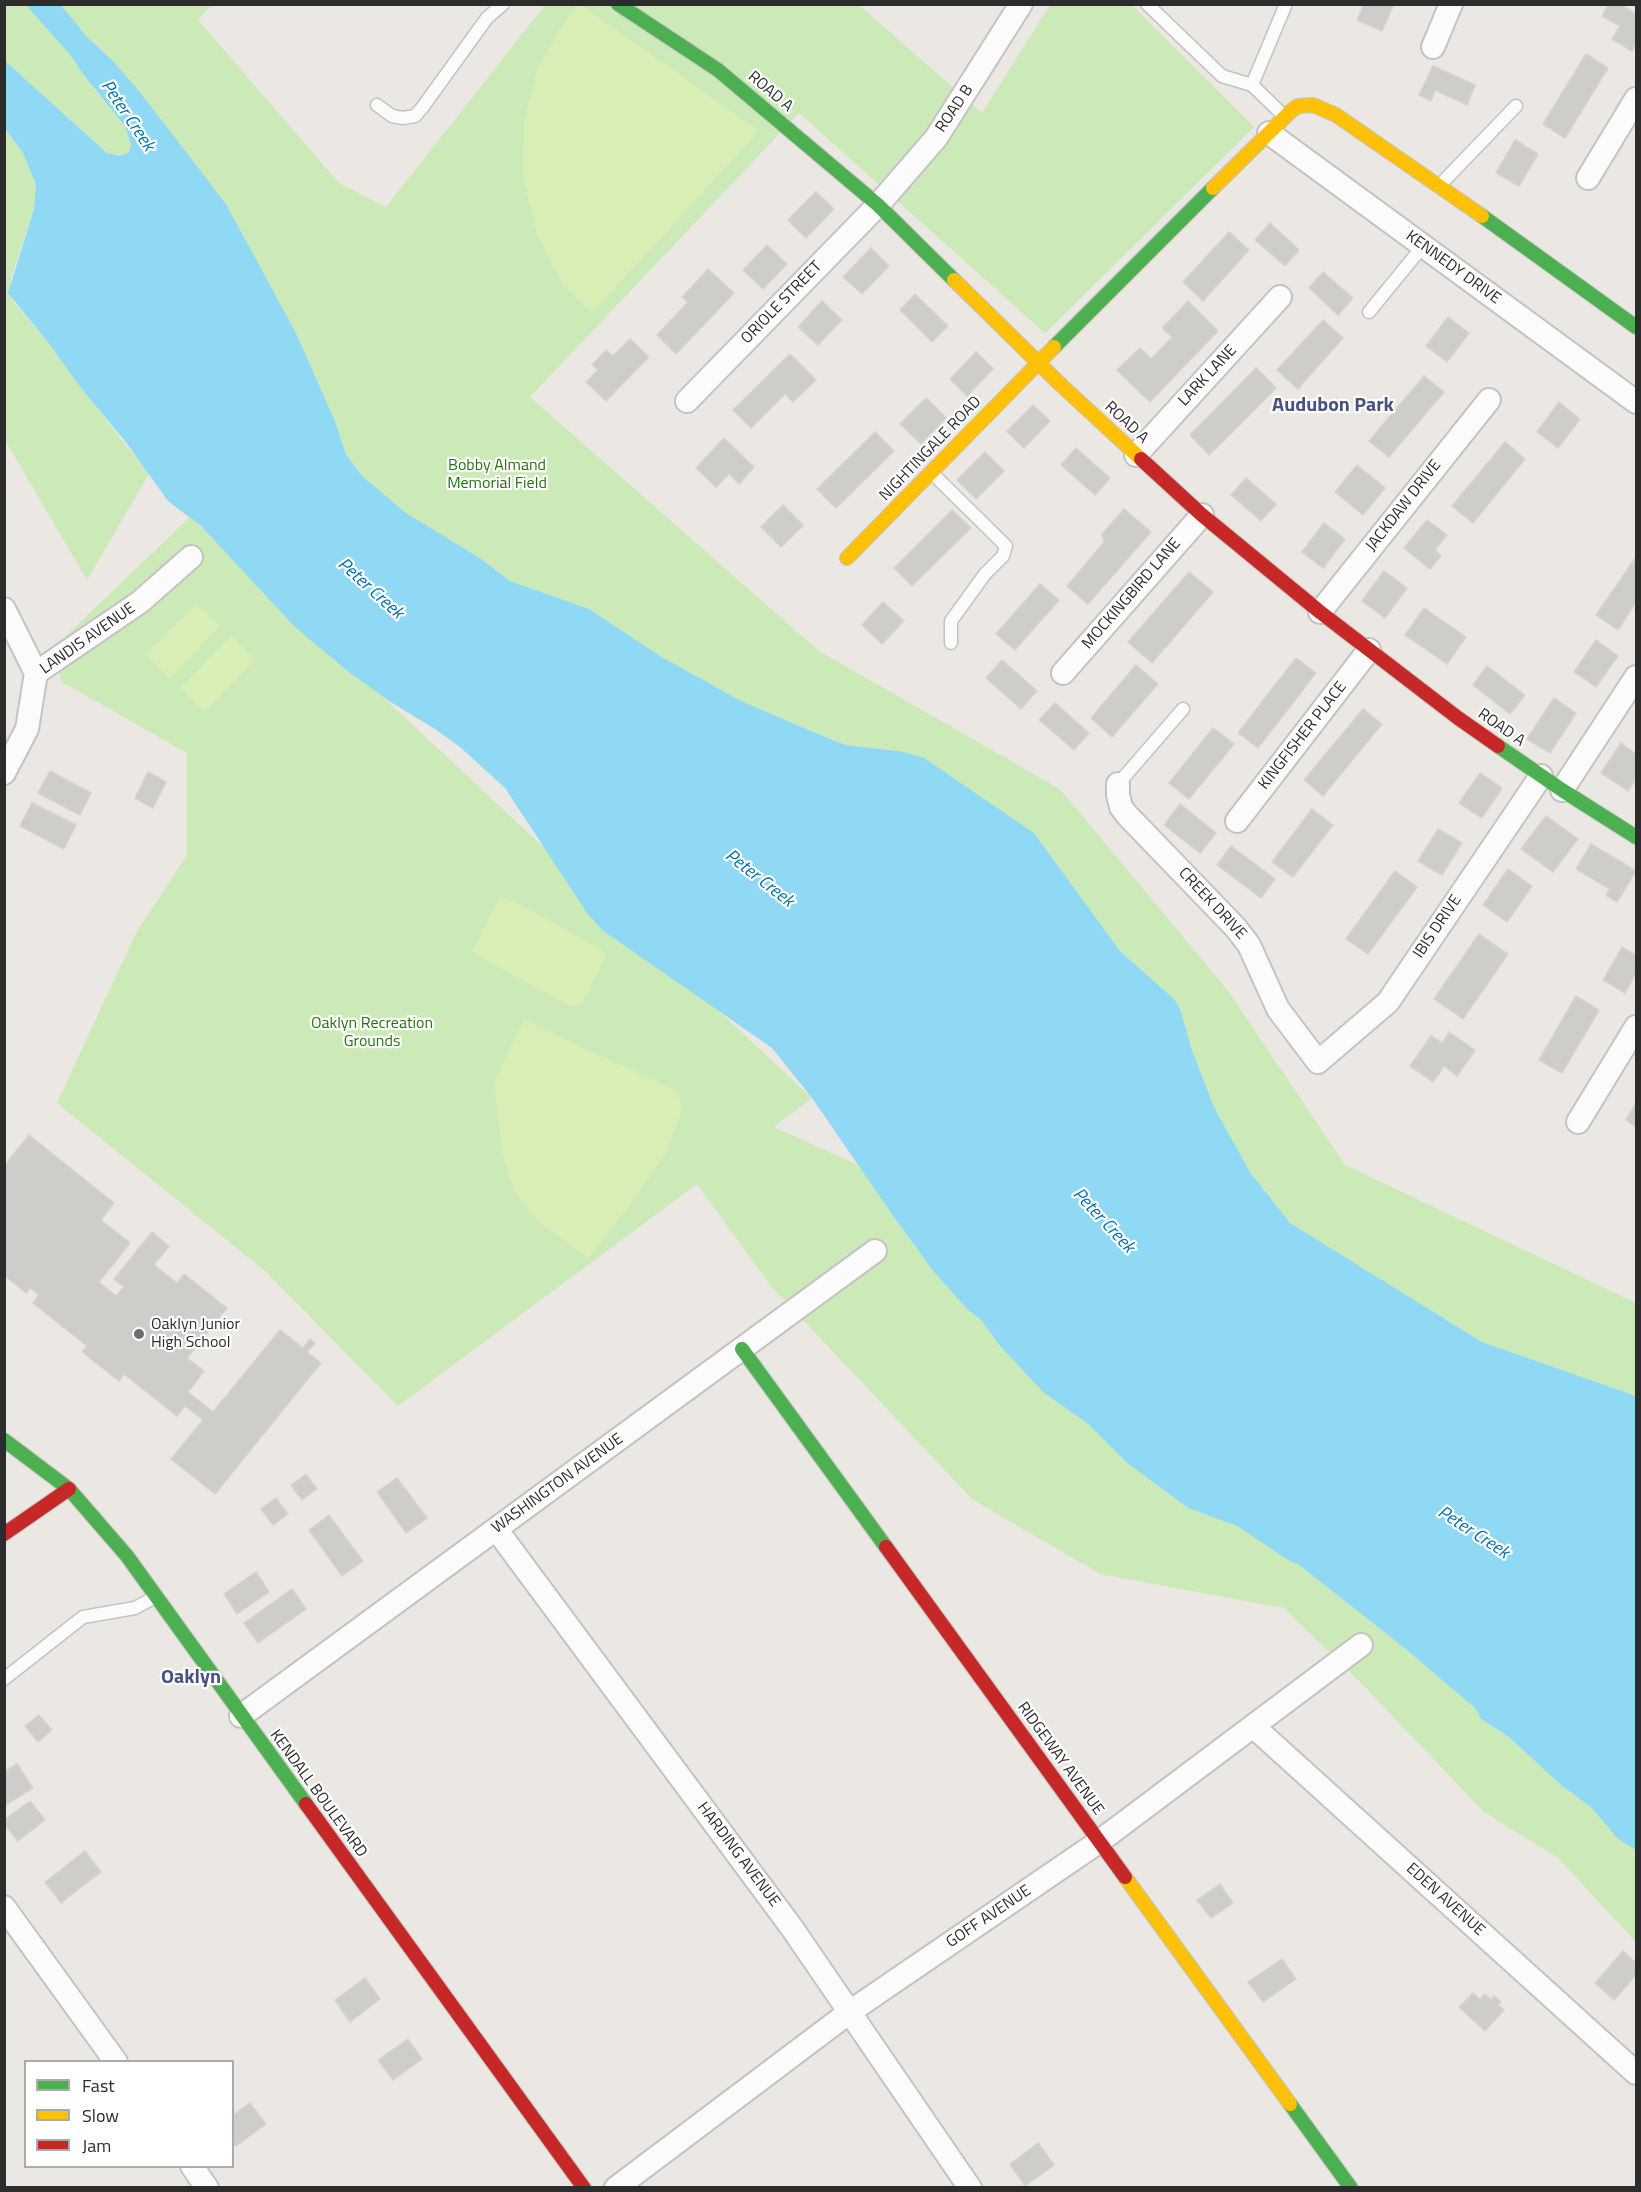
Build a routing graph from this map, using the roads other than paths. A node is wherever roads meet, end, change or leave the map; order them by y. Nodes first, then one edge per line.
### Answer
1 (503, 4) edge
2 (618, 4) edge
3 (1021, 4) edge
4 (1147, 4) edge
5 (1286, 4) edge
6 (1451, 4) edge
7 (1433, 47) dead end
8 (1252, 86) junction
9 (1636, 99) edge
10 (377, 105) dead end
11 (1516, 106) dead end
12 (1285, 117) junction
13 (1269, 134) junction
14 (1588, 178) dead end
15 (1440, 186) junction
16 (878, 205) junction
17 (1423, 246) junction
18 (1280, 297) dead end
19 (1369, 312) dead end
20 (1636, 327) edge
21 (1039, 362) junction
22 (1489, 400) dead end
23 (687, 401) dead end
24 (1636, 402) edge
25 (1136, 455) junction
26 (932, 472) junction
27 (1202, 515) junction
28 (191, 557) dead end
29 (847, 558) dead end
30 (4, 609) edge
31 (1320, 612) junction
32 (951, 643) dead end
33 (1370, 650) junction
34 (36, 673) junction
35 (1063, 673) dead end
36 (1636, 677) edge
37 (1183, 709) dead end
38 (4, 773) edge
39 (1541, 776) junction
40 (1118, 784) joint
41 (1562, 790) junction
42 (1237, 821) dead end
43 (1636, 837) edge
44 (1636, 1027) edge
45 (1318, 1062) joint
46 (1578, 1122) dead end
47 (875, 1251) dead end
48 (742, 1350) junction
49 (4, 1440) edge
50 (69, 1489) junction
51 (496, 1528) junction
52 (4, 1534) edge
53 (156, 1597) junction
54 (1361, 1645) dead end
55 (7, 1673) edge
56 (241, 1716) junction
57 (1254, 1726) junction
58 (1100, 1841) junction
59 (4, 1907) edge
60 (851, 2011) junction
61 (115, 2060) edge
62 (1636, 2073) edge
63 (193, 2168) edge
64 (207, 2187) edge
65 (584, 2187) edge
66 (616, 2187) edge
67 (970, 2187) edge
68 (1352, 2187) edge

1 - 10 lane
2 - 16 street, ROAD A
3 - 16 street, ROAD B
4 - 8 lane
5 - 8 lane
6 - 7 street
8 - 12 lane
9 - 14 street
11 - 15 lane
12 - 13 street
12 - 15 street
13 - 17 street, KENNEDY DRIVE
13 - 21 street
15 - 20 street
16 - 21 street, ROAD A
16 - 23 street, ORIOLE STREET
17 - 19 lane
17 - 24 street, KENNEDY DRIVE
18 - 25 street, LARK LANE
21 - 25 street, ROAD A
21 - 26 street, NIGHTINGALE ROAD
22 - 31 street, JACKDAW DRIVE
25 - 27 street, ROAD A
26 - 29 street, NIGHTINGALE ROAD
26 - 32 lane
27 - 31 street, ROAD A
27 - 35 street, MOCKINGBIRD LANE
28 - 34 street, LANDIS AVENUE
30 - 34 street
31 - 33 street, ROAD A
33 - 39 street, ROAD A
33 - 42 street, KINGFISHER PLACE
34 - 38 street, LANDIS AVENUE
36 - 41 street
37 - 40 lane
39 - 41 street, ROAD A
39 - 45 street, IBIS DRIVE
40 - 45 street, CREEK DRIVE
41 - 43 street, ROAD A
44 - 46 street
47 - 48 street, WASHINGTON AVENUE
48 - 51 street, WASHINGTON AVENUE
48 - 58 street, RIDGEWAY AVENUE
49 - 50 street, KENDALL BOULEVARD
50 - 52 street
50 - 53 street, KENDALL BOULEVARD
51 - 56 street, WASHINGTON AVENUE
51 - 60 street, HARDING AVENUE
53 - 55 lane
53 - 56 street, KENDALL BOULEVARD
54 - 57 street, GOFF AVENUE
56 - 65 street, KENDALL BOULEVARD
57 - 58 street, GOFF AVENUE
57 - 62 street, EDEN AVENUE
58 - 60 street, GOFF AVENUE
58 - 68 street, RIDGEWAY AVENUE
59 - 61 street
60 - 66 street, GOFF AVENUE
60 - 67 street, HARDING AVENUE
63 - 64 street

